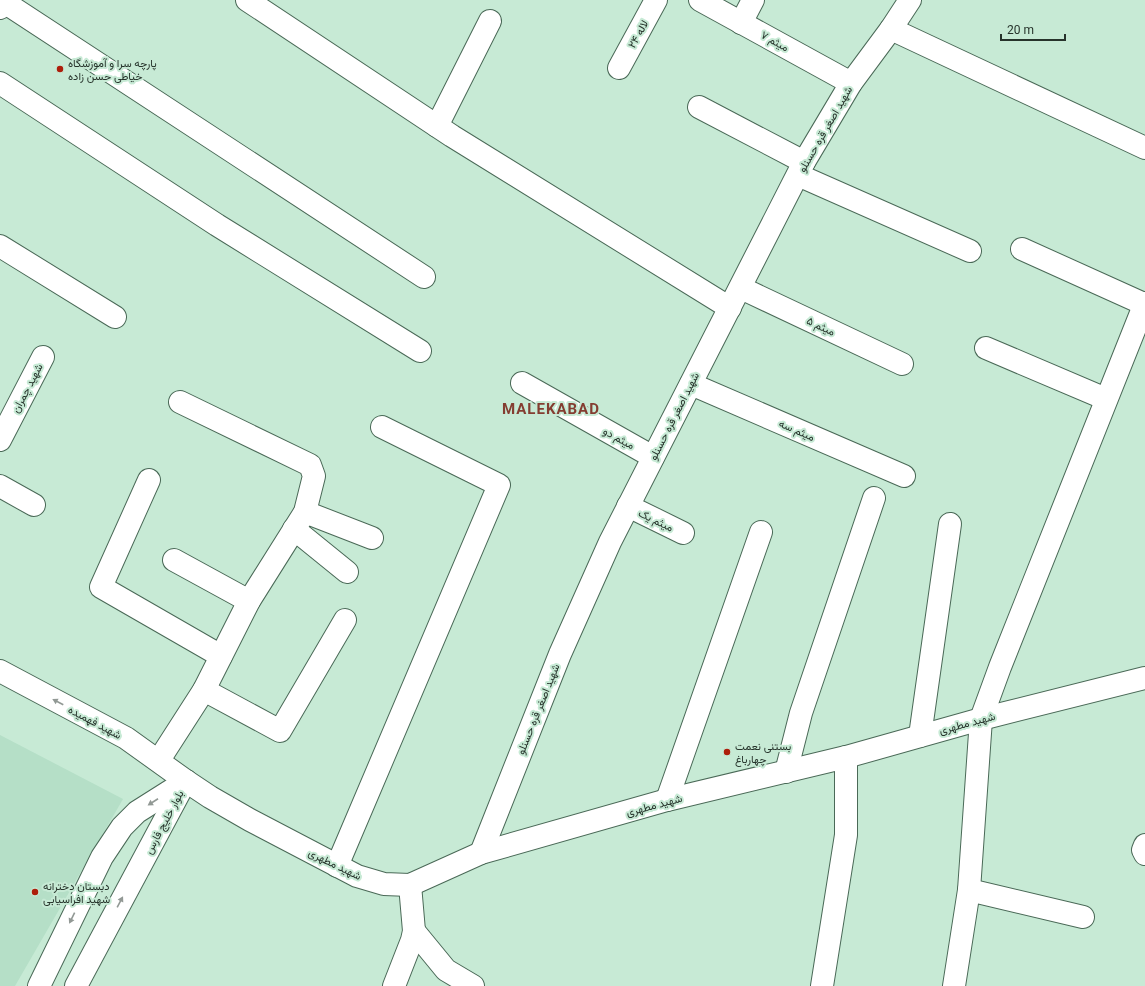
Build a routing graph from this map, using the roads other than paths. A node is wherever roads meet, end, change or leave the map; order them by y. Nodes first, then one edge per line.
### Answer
1 (247, 0) edge
2 (656, 0) edge
3 (700, 0) edge
4 (753, 0) edge
5 (910, 0) edge
6 (3, 3) edge
7 (490, 20) dead end
8 (741, 23) junction
9 (891, 28) junction
10 (619, 68) dead end
11 (0, 83) edge
12 (851, 83) junction
13 (699, 107) dead end
14 (437, 126) junction
15 (1145, 148) edge
16 (801, 169) junction
17 (0, 246) edge
18 (1022, 250) dead end
19 (970, 251) dead end
20 (424, 277) dead end
21 (741, 288) junction
22 (1145, 303) edge
23 (730, 308) junction
24 (115, 318) dead end
25 (986, 348) dead end
26 (420, 351) dead end
27 (43, 357) dead end
28 (902, 364) dead end
29 (522, 383) dead end
30 (691, 384) junction
31 (1106, 399) junction
32 (180, 402) dead end
33 (382, 427) dead end
34 (0, 440) edge
35 (653, 457) junction
36 (904, 476) dead end
37 (149, 480) dead end
38 (0, 486) edge
39 (874, 498) dead end
40 (34, 505) dead end
41 (628, 506) junction
42 (300, 520) junction
43 (950, 524) dead end
44 (761, 532) dead end
45 (684, 533) dead end
46 (372, 538) dead end
47 (174, 560) dead end
48 (347, 572) dead end
49 (249, 601) junction
50 (345, 620) dead end
51 (222, 656) junction
52 (0, 671) edge
53 (1145, 678) edge
54 (204, 690) junction
55 (981, 719) junction
56 (920, 736) junction
57 (846, 757) junction
58 (159, 760) junction
59 (786, 772) junction
60 (186, 781) junction
61 (667, 800) junction
62 (1145, 845) edge
63 (481, 853) junction
64 (1145, 854) edge
65 (337, 866) junction
66 (410, 885) junction
67 (969, 890) junction
68 (1083, 917) dead end
69 (414, 931) junction
70 (39, 986) edge
71 (76, 986) edge
72 (394, 986) edge
73 (473, 986) edge
74 (822, 986) edge
75 (954, 986) edge

1 - 14 street
2 - 10 street, لاله ۲۴
3 - 8 street, میثم ۷
4 - 8 street
5 - 9 street, شهید اصغر قره حسنلو
6 - 20 street
7 - 14 street
8 - 12 street, میثم ۷
9 - 12 street, شهید اصغر قره حسنلو
9 - 15 street
11 - 26 street
12 - 16 street, شهید اصغر قره حسنلو
13 - 16 street
14 - 23 street
16 - 19 street
16 - 21 street, شهید اصغر قره حسنلو
17 - 24 street
18 - 22 street
21 - 23 street, شهید اصغر قره حسنلو
21 - 28 street, میثم ۵
22 - 31 street
23 - 30 street, شهید اصغر قره حسنلو
25 - 31 street
27 - 34 street, شهید چمران
29 - 35 street, میثم دو
30 - 35 street, شهید اصغر قره حسنلو
30 - 36 street, میثم سه
31 - 55 street
32 - 42 street
33 - 65 street
35 - 41 street, شهید اصغر قره حسنلو
37 - 51 street
38 - 40 street
39 - 59 street
41 - 45 street, میثم یک
41 - 63 street, شهید اصغر قره حسنلو
42 - 46 street
42 - 48 street
42 - 49 street
43 - 56 street
44 - 61 street
47 - 49 street
49 - 51 street
50 - 54 street
51 - 54 street
58 -> 52 street, شهید فهمیده
53 - 55 street, شهید مطهری
54 - 58 street
55 - 56 street, شهید مطهری
55 - 67 street
56 - 57 street, شهید مطهری
57 - 59 street, شهید مطهری
57 - 74 street
58 - 60 street, شهید فهمیده
59 - 61 street, شهید مطهری
60 - 65 street, شهید مطهری
60 -> 70 street, بلوار خلیج فارس
71 -> 60 street, بلوار خلیج فارس
61 - 63 street, شهید مطهری
62 - 64 street
63 - 66 street, شهید مطهری
65 - 66 street, شهید مطهری
66 - 69 street
67 - 68 street
67 - 75 street
69 - 72 street
69 - 73 street

